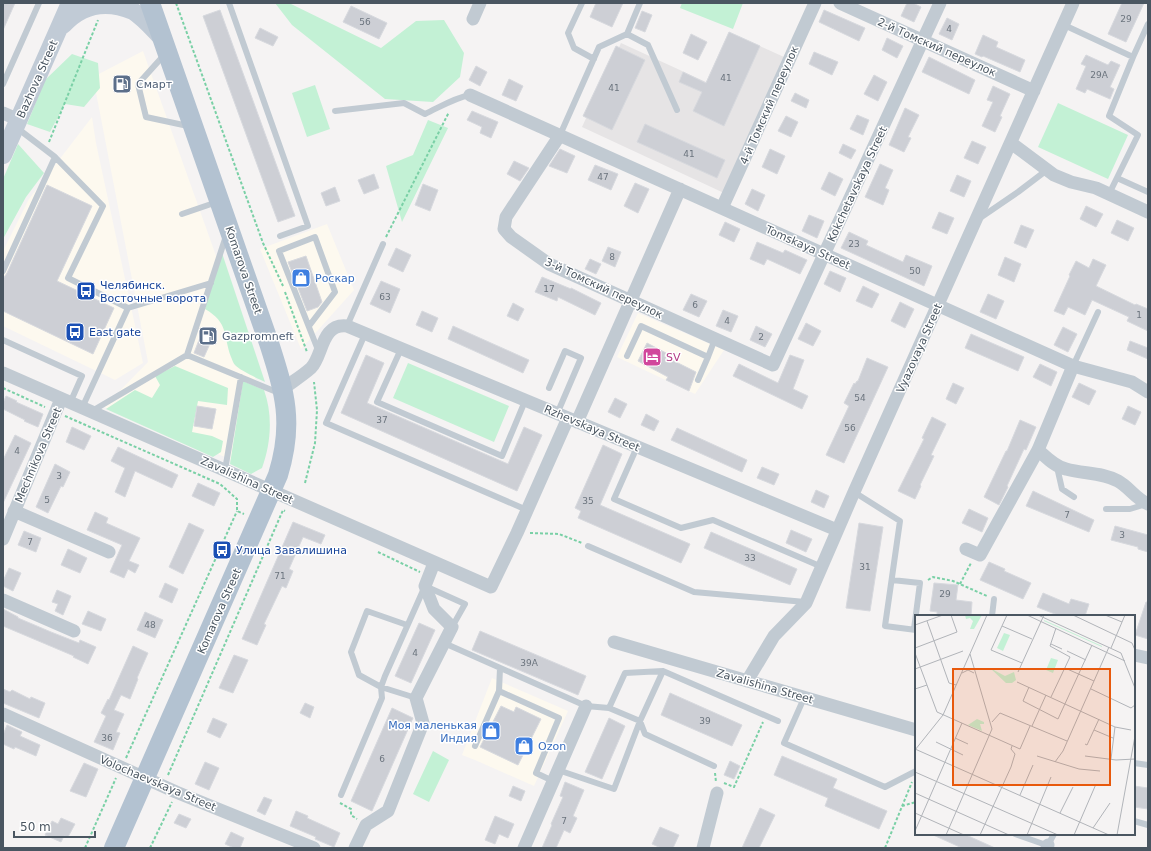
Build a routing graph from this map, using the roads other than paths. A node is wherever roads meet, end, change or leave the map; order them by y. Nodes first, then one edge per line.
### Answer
1 (39, 3) edge
2 (70, 3) edge
3 (229, 3) edge
4 (480, 3) edge
5 (582, 3) edge
6 (640, 3) edge
7 (815, 3) edge
8 (840, 3) edge
9 (940, 3) edge
10 (1074, 3) edge
11 (153, 5) edge
12 (473, 19) dead end
13 (1148, 24) edge
14 (1064, 25) junction
15 (58, 30) junction
16 (626, 34) junction
17 (923, 41) junction
18 (165, 45) junction
19 (1133, 57) junction
20 (594, 59) junction
21 (3, 84) edge
22 (1034, 91) junction
23 (470, 94) joint
24 (677, 110) dead end
25 (335, 111) dead end
26 (12, 120) edge
27 (194, 127) junction
28 (560, 135) junction
29 (1010, 143) junction
30 (3, 155) edge
31 (55, 157) junction
32 (1047, 170) junction
33 (1117, 178) junction
34 (680, 189) junction
35 (1148, 192) edge
36 (1109, 194) junction
37 (220, 201) junction
38 (722, 208) junction
39 (1148, 212) edge
40 (182, 214) dead end
41 (976, 221) junction
42 (229, 227) junction
43 (280, 236) dead end
44 (383, 244) road end
45 (824, 254) junction
46 (3, 272) edge
47 (210, 283) junction
48 (630, 300) junction
49 (938, 305) junction
50 (128, 308) junction
51 (1098, 312) dead end
52 (309, 326) junction
53 (347, 326) junction
54 (365, 334) junction
55 (715, 339) junction
56 (3, 340) edge
57 (401, 349) junction
58 (319, 351) junction
59 (187, 355) junction
60 (627, 356) dead end
61 (708, 357) junction
62 (773, 365) joint
63 (1073, 366) junction
64 (3, 373) edge
65 (241, 377) junction
66 (698, 380) dead end
67 (1132, 382) junction
68 (1148, 383) edge
69 (549, 388) dead end
70 (284, 392) junction
71 (1148, 392) edge
72 (65, 401) junction
73 (525, 401) junction
74 (86, 410) junction
75 (567, 418) junction
76 (637, 447) junction
77 (1038, 450) junction
78 (1057, 466) junction
79 (225, 471) junction
80 (271, 491) junction
81 (854, 492) junction
82 (1074, 497) dead end
83 (1147, 504) edge
84 (1106, 509) dead end
85 (527, 510) junction
86 (14, 511) junction
87 (837, 530) junction
88 (3, 538) edge
89 (588, 546) road end
90 (971, 551) road end
91 (109, 552) dead end
92 (434, 563) junction
93 (822, 567) junction
94 (892, 580) junction
95 (427, 581) junction
96 (994, 599) road end
97 (3, 600) edge
98 (806, 603) junction
99 (917, 615) edge
100 (992, 615) edge
101 (407, 625) junction
102 (452, 628) junction
103 (915, 629) edge
104 (74, 631) dead end
105 (614, 642) dead end
106 (444, 643) junction
107 (1135, 655) edge
108 (1148, 658) edge
109 (500, 668) junction
110 (663, 671) junction
111 (747, 681) junction
112 (381, 687) junction
113 (499, 692) junction
114 (416, 698) junction
115 (804, 698) junction
116 (586, 706) junction
117 (609, 708) junction
118 (3, 714) edge
119 (640, 721) junction
120 (778, 721) dead end
121 (915, 730) edge
122 (475, 746) dead end
123 (1135, 762) edge
124 (1148, 765) edge
125 (714, 766) road end
126 (915, 772) edge
127 (555, 776) junction
128 (154, 782) junction
129 (718, 793) road end
130 (341, 795) road end
131 (1135, 821) edge
132 (1148, 825) edge
133 (1018, 835) edge
134 (1050, 844) edge
135 (114, 848) edge
136 (314, 848) edge
137 (355, 848) edge
138 (524, 848) edge
139 (703, 848) edge

1 - 21 lane
2 - 15 main road, Bazhova Street
3 - 43 lane
4 - 12 street
5 - 20 lane
6 - 16 lane
7 - 38 street, 4-й Томский переулок
8 - 17 street, 2-й Томский переулок
9 - 17 street, Kokchetavskaya Street
10 - 14 street, Vyazovaya Street
11 - 18 main road, Komarova Street
13 - 19 lane
14 - 19 lane
14 - 22 street, Vyazovaya Street
15 - 18 main road
15 - 26 main road, Bazhova Street
16 - 20 lane, 3-й Томский переулок
16 - 24 lane
17 - 22 street, 2-й Томский переулок
17 - 45 street, Kokchetavskaya Street
18 - 27 main road, Komarova Street
18 - 27 lane
19 - 33 lane
20 - 28 lane, 3-й Томский переулок
22 - 29 street, Vyazovaya Street
23 - 25 lane
23 - 28 street, Tomskaya Street
26 - 30 main road, Bazhova Street
26 - 31 lane
27 - 37 main road, Komarova Street
28 - 34 street, Tomskaya Street
28 - 48 street, 3-й Томский переулок
29 - 32 street
29 - 41 street, Vyazovaya Street
31 - 46 lane
31 - 50 lane
32 - 36 street
32 - 41 lane
33 - 35 lane
33 - 36 lane
34 - 38 street, Tomskaya Street
34 - 48 street
36 - 39 street
37 - 40 lane
37 - 42 main road, Komarova Street
38 - 45 street, Tomskaya Street
41 - 49 street, Vyazovaya Street
42 - 47 lane
42 - 70 main road, Komarova Street
44 - 53 lane
45 - 49 street, Tomskaya Street
45 - 62 street, Kokchetavskaya Street
47 - 50 lane
47 - 59 lane
48 - 55 street, 3-й Томский переулок
48 - 75 street
49 - 63 street, Tomskaya Street
49 - 81 street, Vyazovaya Street
50 - 74 lane
51 - 63 lane
52 - 52 lane
52 - 58 lane
53 - 54 street, Rzhevskaya Street
53 - 58 street
54 - 57 street, Rzhevskaya Street
54 - 85 lane
55 - 61 lane
55 - 62 street, 3-й Томский переулок
56 - 72 lane
57 - 73 street, Rzhevskaya Street
57 - 73 lane
58 - 70 street
59 - 65 lane
59 - 74 lane
60 - 61 lane
61 - 66 lane
63 - 67 street, Tomskaya Street
63 - 77 street
64 - 72 street, Zavalishina Street
65 - 70 lane
65 - 79 lane
67 - 68 lane
67 - 71 street, Tomskaya Street
69 - 75 lane
70 - 80 main road, Komarova Street
72 - 74 street, Zavalishina Street
72 - 86 street, Mechnikova Street
73 - 75 street, Rzhevskaya Street
74 - 79 street, Zavalishina Street
75 - 76 street, Rzhevskaya Street
75 - 85 street
76 - 87 street, Rzhevskaya Street
76 - 93 lane
77 - 78 street
77 - 90 street
78 - 82 lane
78 - 83 street
79 - 80 street, Zavalishina Street
80 - 92 street, Zavalishina Street
80 - 128 main road, Komarova Street
81 - 87 street, Vyazovaya Street
81 - 94 lane
83 - 84 lane
85 - 92 street, Zavalishina Street
86 - 88 street, Mechnikova Street
86 - 91 street, Mechnikova Street
87 - 93 street, Vyazovaya Street
89 - 98 lane
92 - 95 street
93 - 98 street, Vyazovaya Street
94 - 99 lane
94 - 103 lane
95 - 101 lane
95 - 102 street
95 - 102 lane
96 - 100 lane
97 - 104 street
98 - 111 street, Vyazovaya Street
101 - 112 lane
101 - 112 lane
102 - 106 street
105 - 111 street, Zavalishina Street
106 - 109 lane
106 - 114 street
107 - 108 street
109 - 113 lane
109 - 116 lane
110 - 117 lane
110 - 119 lane
110 - 120 lane
111 - 115 street, Zavalishina Street
112 - 114 lane
112 - 130 lane
113 - 122 lane
113 - 127 lane
114 - 137 street
115 - 121 street, Zavalishina Street
115 - 126 lane
116 - 117 lane
116 - 127 street
117 - 119 lane
118 - 128 street, Volochaevskaya Street
119 - 125 lane
119 - 127 lane
123 - 124 lane
127 - 138 street
128 - 135 main road, Komarova Street
128 - 136 street, Volochaevskaya Street
129 - 139 street
131 - 132 lane
133 - 134 lane

